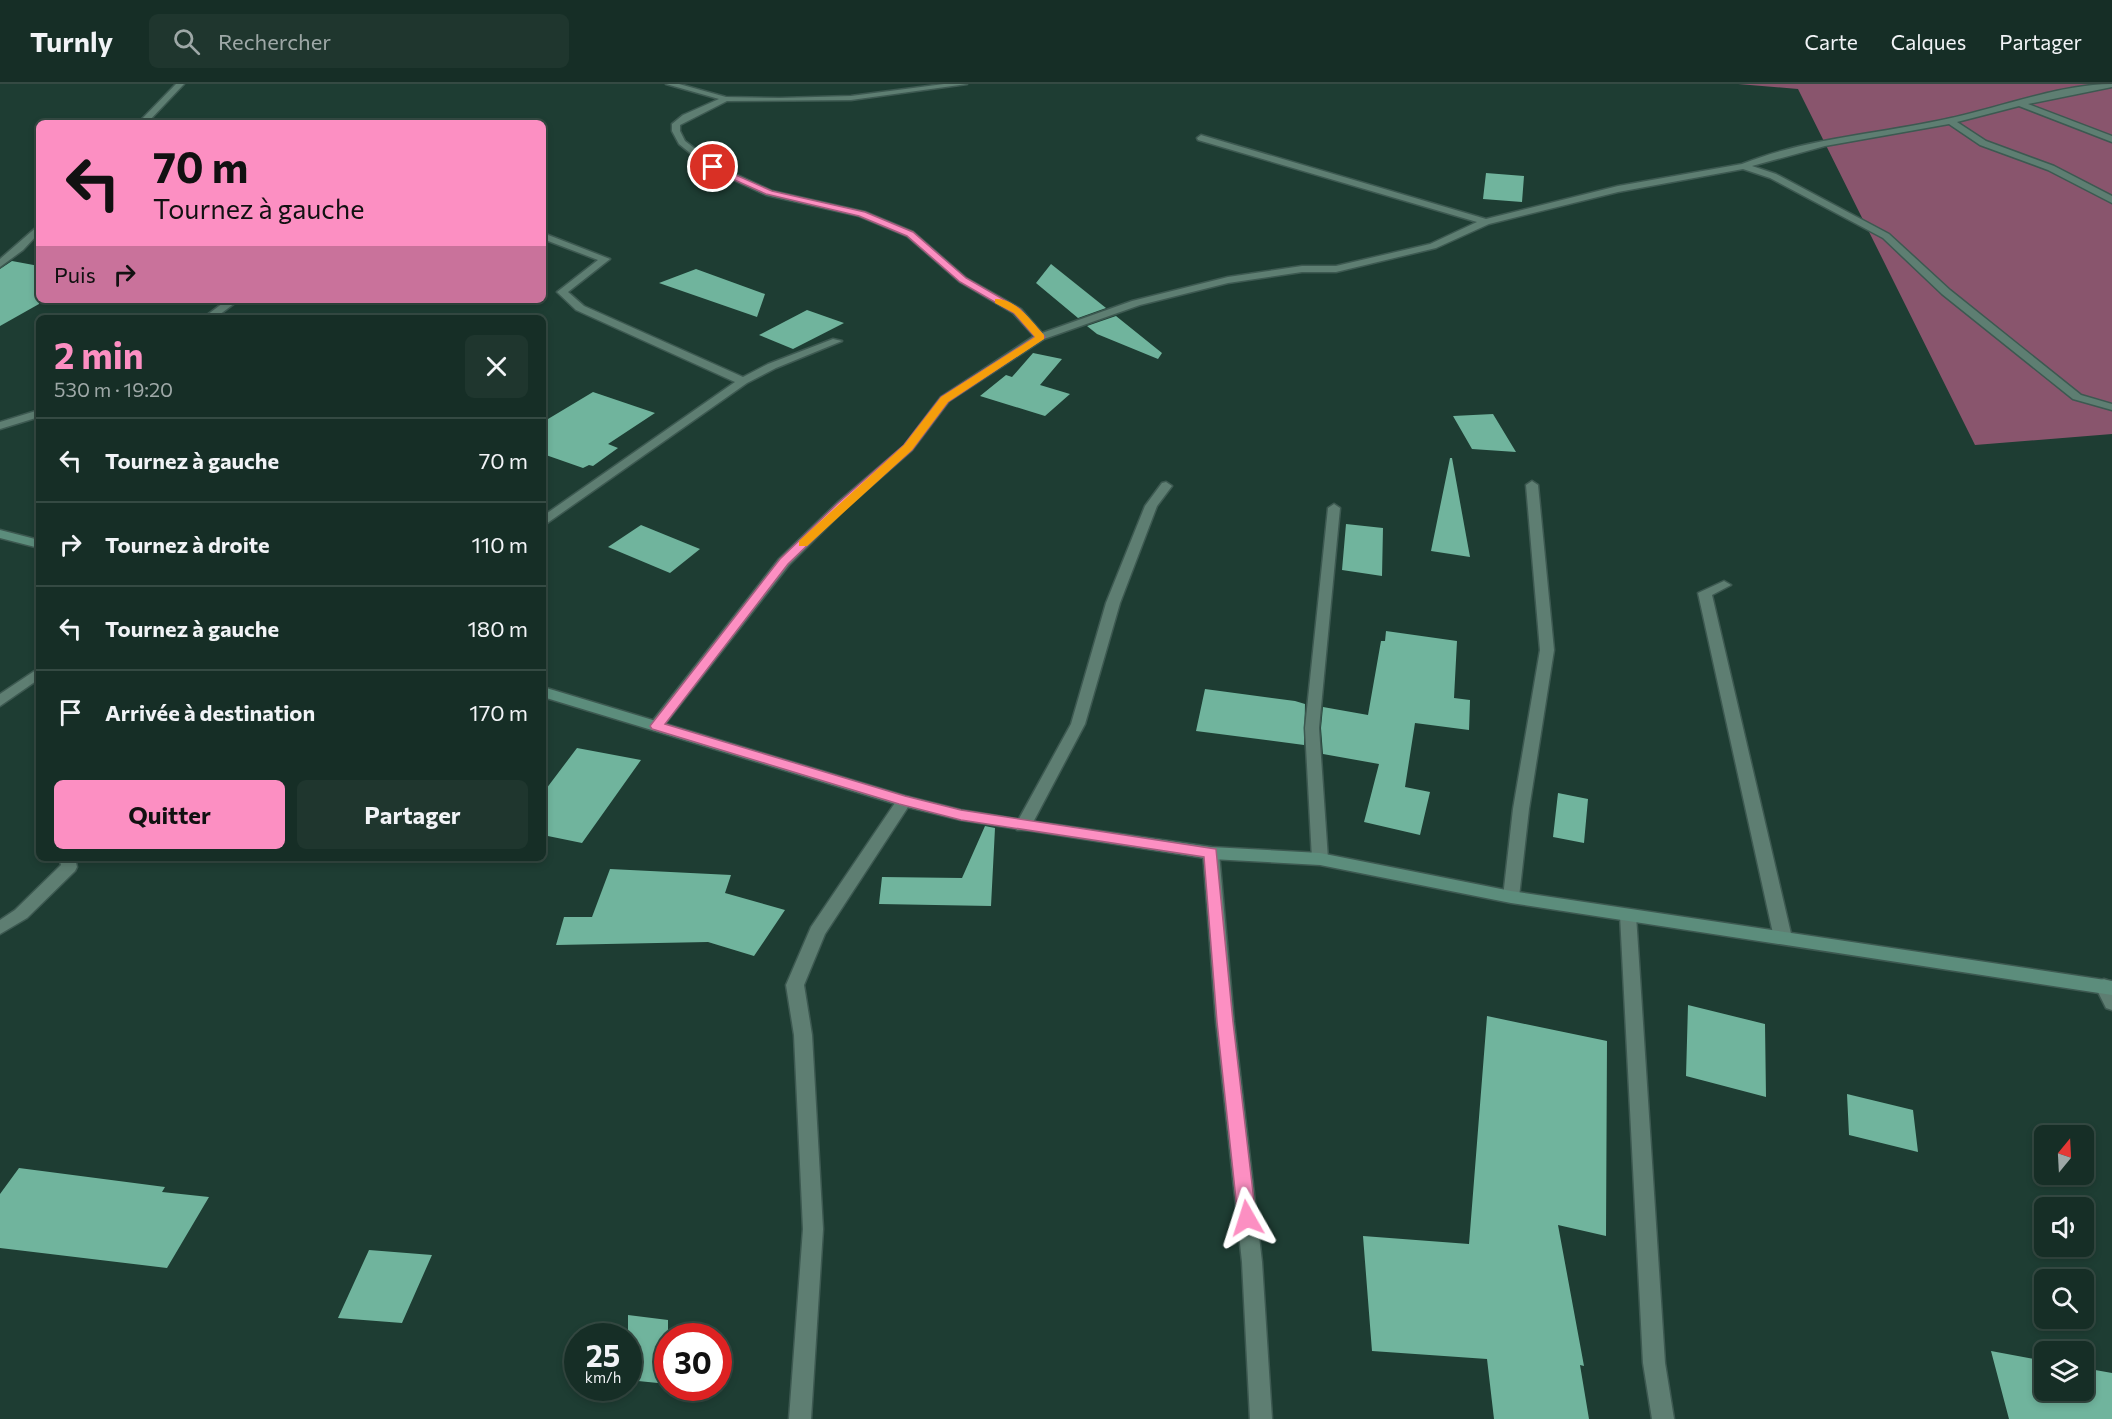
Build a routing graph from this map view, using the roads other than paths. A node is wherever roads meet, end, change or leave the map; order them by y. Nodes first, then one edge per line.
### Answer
1 (180, 84) edge
2 (670, 84) edge
3 (963, 84) edge
4 (2112, 85) edge
5 (726, 99) junction
6 (2022, 105) junction
7 (145, 120) edge
8 (1950, 121) junction
9 (1201, 138) dead end
10 (2112, 139) edge
11 (1744, 166) junction
12 (2112, 200) edge
13 (1486, 222) junction
14 (36, 231) edge
15 (546, 237) edge
16 (0, 264) edge
17 (230, 303) edge
18 (212, 315) edge
19 (1040, 337) junction
20 (837, 341) dead end
21 (743, 381) junction
22 (2112, 406) edge
23 (36, 413) edge
24 (0, 426) edge
25 (1532, 485) dead end
26 (1166, 486) dead end
27 (1334, 508) dead end
28 (546, 520) edge
29 (0, 534) edge
30 (36, 543) edge
31 (1724, 585) dead end
32 (36, 674) edge
33 (546, 693) edge
34 (0, 701) edge
35 (656, 726) junction
36 (904, 801) junction
37 (1023, 826) junction
38 (1211, 853) junction
39 (1320, 859) junction
40 (68, 861) edge
41 (1511, 897) junction
42 (1628, 915) junction
43 (0, 928) edge
44 (1782, 938) junction
45 (2108, 987) edge
46 (2112, 1003) edge
47 (800, 1419) edge
48 (1262, 1419) edge
49 (1664, 1419) edge

1 - 7 street
2 - 5 street
3 - 5 street
4 - 6 street
5 - 19 street
6 - 8 street
6 - 10 street
8 - 11 street
8 - 12 street
9 - 13 street
11 - 13 street
11 - 22 street
13 - 19 street
14 - 16 street
15 - 21 street
17 - 18 street
19 - 35 street
20 - 21 street
21 - 28 street
23 - 24 street
25 - 41 street
26 - 37 street
27 - 39 street
29 - 30 street
31 - 44 street
32 - 34 street
33 - 35 street
35 - 36 street
36 - 37 street
36 - 47 street
37 - 38 street
38 - 39 street
38 - 48 street
39 - 41 street
40 - 43 street
41 - 42 street
42 - 44 street
42 - 49 street
44 - 45 street
45 - 46 street

